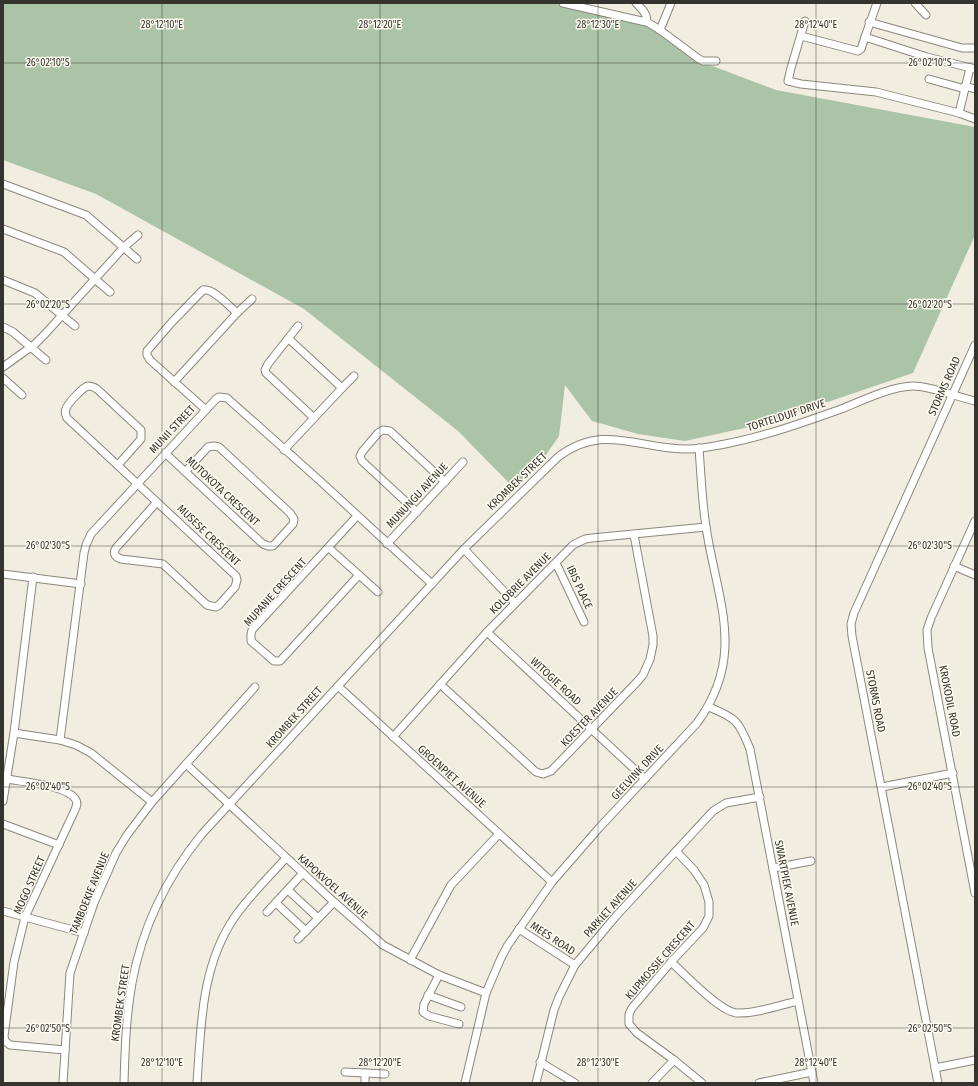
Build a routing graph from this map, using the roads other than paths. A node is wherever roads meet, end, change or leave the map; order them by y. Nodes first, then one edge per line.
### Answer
1 (563, 3) edge
2 (636, 3) edge
3 (671, 3) edge
4 (877, 3) edge
5 (915, 3) edge
6 (926, 15) dead end
7 (805, 21) dead end
8 (647, 22) junction
9 (869, 22) junction
10 (660, 30) junction
11 (800, 36) junction
12 (865, 37) junction
13 (975, 48) edge
14 (716, 60) dead end
15 (973, 69) edge
16 (929, 79) dead end
17 (965, 87) junction
18 (975, 89) edge
19 (959, 113) junction
20 (975, 120) edge
21 (3, 184) edge
22 (3, 229) edge
23 (138, 235) dead end
24 (124, 247) junction
25 (137, 259) dead end
26 (95, 279) junction
27 (3, 280) edge
28 (110, 292) dead end
29 (252, 299) dead end
30 (237, 313) junction
31 (62, 316) junction
32 (75, 326) dead end
33 (298, 326) dead end
34 (3, 327) edge
35 (289, 339) junction
36 (975, 345) edge
37 (31, 347) junction
38 (46, 360) dead end
39 (3, 367) edge
40 (354, 376) dead end
41 (3, 378) edge
42 (174, 382) junction
43 (340, 386) junction
44 (952, 395) junction
45 (22, 396) dead end
46 (975, 401) edge
47 (206, 410) junction
48 (314, 418) junction
49 (599, 439) joint
50 (699, 448) junction
51 (284, 450) junction
52 (165, 452) junction
53 (463, 462) dead end
54 (118, 465) junction
55 (186, 471) junction
56 (445, 482) junction
57 (137, 483) junction
58 (158, 502) junction
59 (417, 512) junction
60 (357, 516) junction
61 (975, 521) edge
62 (706, 527) junction
63 (634, 535) junction
64 (387, 544) junction
65 (329, 548) junction
66 (464, 549) junction
67 (556, 563) junction
68 (954, 566) junction
69 (3, 574) edge
70 (359, 576) junction
71 (975, 576) edge
72 (33, 577) junction
73 (81, 584) junction
74 (432, 584) junction
75 (378, 592) dead end
76 (515, 603) junction
77 (584, 622) dead end
78 (487, 632) junction
79 (440, 684) junction
80 (338, 686) junction
81 (255, 687) dead end
82 (708, 707) junction
83 (593, 729) junction
84 (14, 733) junction
85 (393, 737) junction
86 (60, 740) junction
87 (186, 764) junction
88 (953, 773) junction
89 (645, 779) junction
90 (7, 780) junction
91 (882, 787) junction
92 (760, 797) junction
93 (3, 800) edge
94 (152, 802) junction
95 (230, 804) junction
96 (3, 824) edge
97 (499, 834) junction
98 (59, 845) junction
99 (676, 851) junction
100 (286, 858) junction
101 (810, 861) dead end
102 (773, 868) junction
103 (303, 873) junction
104 (552, 882) junction
105 (288, 890) junction
106 (975, 892) edge
107 (334, 902) junction
108 (276, 903) junction
109 (3, 911) edge
110 (267, 912) dead end
111 (25, 917) junction
112 (318, 918) junction
113 (519, 929) junction
114 (306, 931) junction
115 (84, 933) junction
116 (298, 939) dead end
117 (410, 960) junction
118 (672, 962) junction
119 (575, 965) junction
120 (439, 975) junction
121 (486, 993) junction
122 (428, 995) junction
123 (798, 1001) junction
124 (461, 1007) dead end
125 (459, 1024) dead end
126 (65, 1050) junction
127 (674, 1060) junction
128 (975, 1060) edge
129 (540, 1062) junction
130 (935, 1068) junction
131 (345, 1072) dead end
132 (812, 1072) junction
133 (365, 1073) junction
134 (385, 1074) dead end
135 (63, 1083) edge
136 (124, 1083) edge
137 (197, 1083) edge
138 (365, 1083) edge
139 (465, 1083) edge
140 (536, 1083) edge
141 (575, 1083) edge
142 (652, 1083) edge
143 (702, 1083) edge
144 (759, 1083) edge
145 (814, 1083) edge
146 (938, 1083) edge

1 - 8 street
2 - 8 street
3 - 10 street
4 - 9 street
5 - 6 street
7 - 11 street
8 - 10 street
9 - 12 street
9 - 13 street
10 - 14 street
11 - 12 street
11 - 19 street
12 - 15 street
15 - 17 street
16 - 17 street
17 - 18 street
17 - 19 street
19 - 20 street
21 - 24 street
22 - 26 street
23 - 24 street
24 - 25 street
24 - 26 street
26 - 28 street
26 - 31 street
27 - 31 street
29 - 30 street
30 - 42 street
30 - 42 street
31 - 32 street
31 - 37 street
33 - 35 street
34 - 37 street
35 - 43 street
35 - 48 street
36 - 44 street, STORMS ROAD
37 - 38 street
37 - 39 street
40 - 43 street
41 - 45 street
42 - 47 street
43 - 48 street
44 - 46 street, TORTELDUIF DRIVE
44 - 50 street, TORTELDUIF DRIVE
44 - 91 street, STORMS ROAD
47 - 51 street, MUNII STREET
47 - 52 street, MUNII STREET
48 - 51 street
49 - 50 street, TORTELDUIF DRIVE
49 - 66 street, KROMBEK STREET
50 - 62 street, GEELVINK DRIVE
51 - 60 street, MUNII STREET
52 - 55 street, MUTOKOTA CRESCENT
52 - 57 street, MUNII STREET
53 - 56 street, MUNUNGU AVENUE
54 - 54 street, MUSESE CRESCENT
54 - 57 street, MUSESE CRESCENT
55 - 55 street, MUTOKOTA CRESCENT
56 - 59 street, MUNUNGU AVENUE
56 - 59 street
57 - 58 street, MUSESE CRESCENT
57 - 73 street, MUNII STREET
58 - 58 street, MUSESE CRESCENT
59 - 64 street, MUNUNGU AVENUE
60 - 64 street, MUNII STREET
60 - 65 street, MUPANIE CRESCENT
61 - 68 street, KROKODIL ROAD
62 - 63 street, KOLOBRIE AVENUE
62 - 82 street, GEELVINK DRIVE
63 - 67 street, KOLOBRIE AVENUE
63 - 83 street, KOESTER AVENUE
64 - 74 street, MUNII STREET
65 - 70 street
65 - 70 street, MUPANIE CRESCENT
66 - 74 street, KROMBEK STREET
66 - 76 street
67 - 76 street, KOLOBRIE AVENUE
67 - 77 street, IBIS PLACE
68 - 71 street
68 - 88 street, KROKODIL ROAD
69 - 72 street
70 - 75 street
72 - 73 street
72 - 84 street
73 - 86 street, MUNII STREET
74 - 80 street, KROMBEK STREET
76 - 78 street, KOLOBRIE AVENUE
78 - 79 street, KOLOBRIE AVENUE
78 - 83 street, WITOGIE ROAD
79 - 83 street, KOESTER AVENUE
79 - 85 street, KOLOBRIE AVENUE
80 - 85 street, GROENPIET AVENUE
80 - 95 street, KROMBEK STREET
81 - 87 street, TAMBOEKIE AVENUE
82 - 89 street, GEELVINK DRIVE
82 - 92 street, SWARTPIEK AVENUE
83 - 89 street, WITOGIE ROAD
84 - 86 street
84 - 90 street
85 - 97 street, GROENPIET AVENUE
86 - 94 street
87 - 94 street, TAMBOEKIE AVENUE
87 - 95 street, KAPOKVOEL AVENUE
88 - 91 street
88 - 106 street, KROKODIL ROAD
89 - 104 street, GEELVINK DRIVE
90 - 93 street
90 - 98 street, MOGO STREET
91 - 130 street, STORMS ROAD
92 - 99 street, PARKIET AVENUE
92 - 102 street, SWARTPIEK AVENUE
94 - 115 street, TAMBOEKIE AVENUE
95 - 100 street, KAPOKVOEL AVENUE
95 - 136 street, KROMBEK STREET
96 - 98 street
97 - 104 street, GROENPIET AVENUE
97 - 117 street
98 - 111 street, MOGO STREET
99 - 118 street, KLIPMOSSIE CRESCENT
99 - 119 street, PARKIET AVENUE
100 - 103 street, KAPOKVOEL AVENUE
100 - 137 street
101 - 102 street
102 - 123 street, SWARTPIEK AVENUE
103 - 105 street
103 - 107 street, KAPOKVOEL AVENUE
104 - 113 street, GEELVINK DRIVE
105 - 108 street
105 - 112 street
107 - 112 street
107 - 117 street, KAPOKVOEL AVENUE
108 - 110 street
108 - 114 street
109 - 111 street
111 - 115 street
111 - 126 street, MOGO STREET
112 - 114 street
113 - 119 street, MEES ROAD
113 - 121 street, GEELVINK DRIVE
114 - 116 street
115 - 126 street, TAMBOEKIE AVENUE
117 - 120 street, KAPOKVOEL AVENUE
118 - 123 street
118 - 127 street, KLIPMOSSIE CRESCENT
119 - 129 street, PARKIET AVENUE
120 - 121 street, KAPOKVOEL AVENUE
120 - 122 street
121 - 139 street, GEELVINK DRIVE
122 - 124 street
122 - 125 street
123 - 132 street, SWARTPIEK AVENUE
126 - 135 street, TAMBOEKIE AVENUE
127 - 142 street
127 - 143 street, KLIPMOSSIE CRESCENT
128 - 130 street
129 - 140 street, PARKIET AVENUE
129 - 141 street
130 - 146 street, STORMS ROAD
131 - 133 street
132 - 144 street
132 - 145 street, SWARTPIEK AVENUE
133 - 134 street
133 - 138 street

